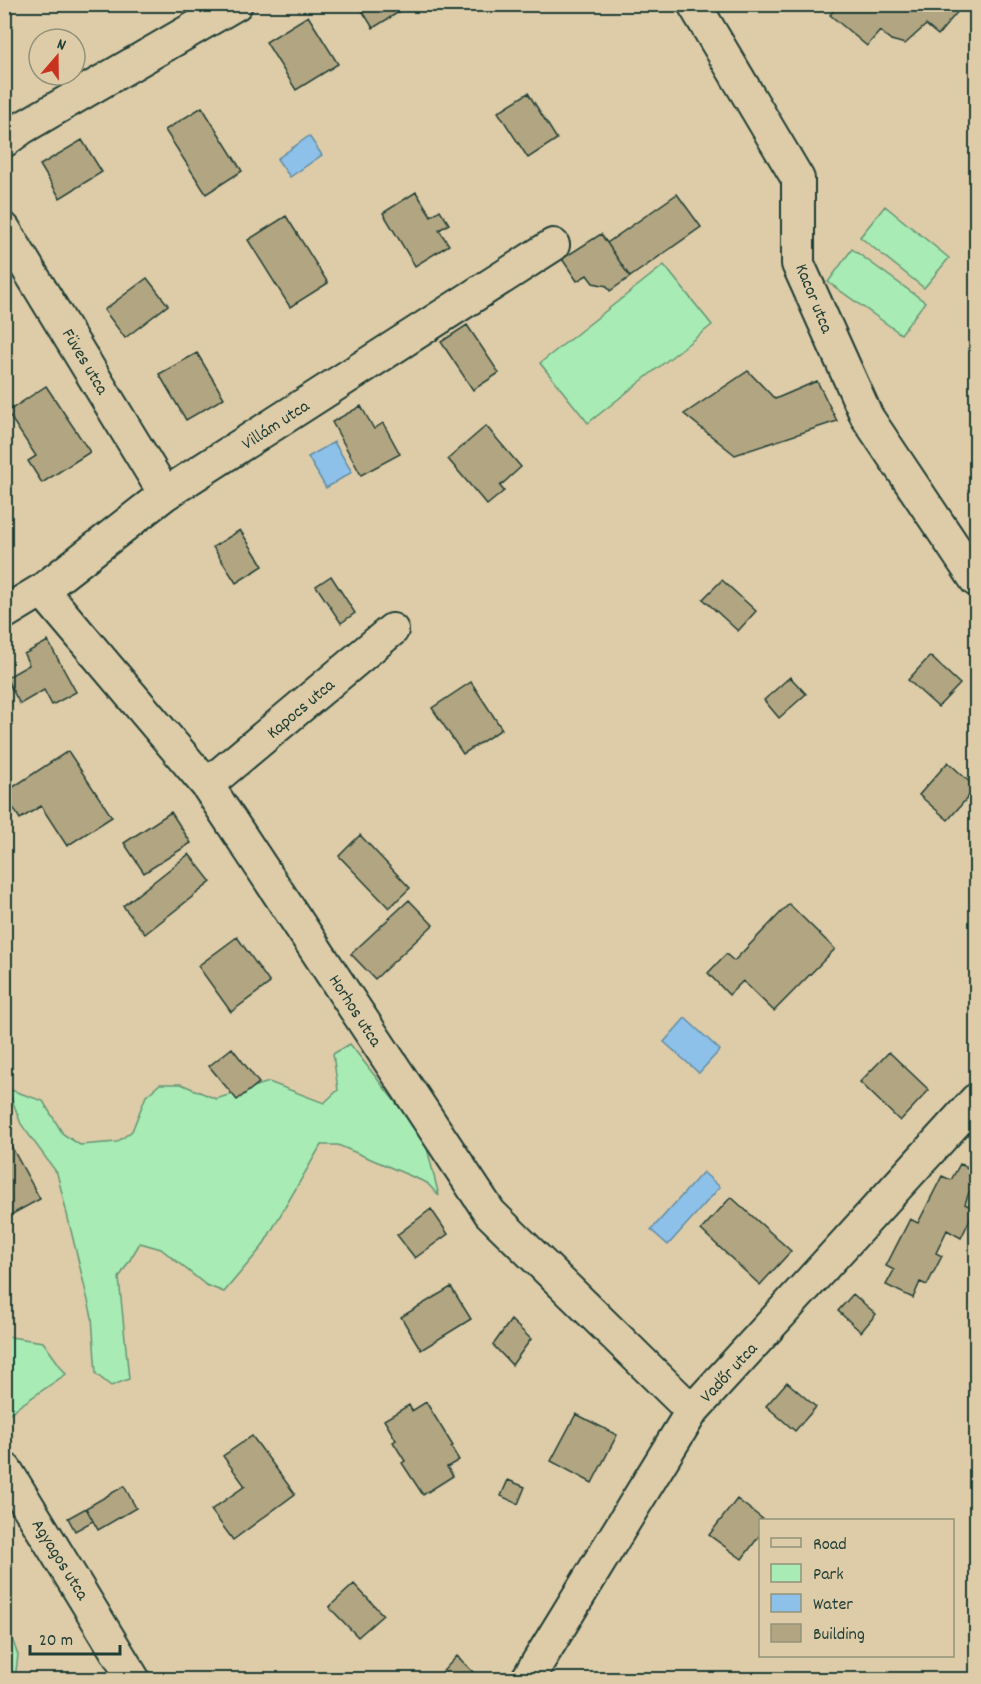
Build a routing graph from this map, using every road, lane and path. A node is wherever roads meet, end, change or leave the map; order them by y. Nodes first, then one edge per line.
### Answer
1 (236, 4) edge
2 (694, 4) edge
3 (4, 141) edge
4 (4, 229) edge
5 (553, 245) dead end
6 (165, 494) junction
7 (976, 580) edge
8 (42, 590) junction
9 (4, 613) edge
10 (392, 630) dead end
11 (207, 784) junction
12 (976, 1100) edge
13 (692, 1411) junction
14 (6, 1470) edge
15 (134, 1680) edge
16 (527, 1680) edge

1 - 3 street
2 - 7 street, Kacor utca
4 - 6 street, Füves utca
5 - 6 street, Villám utca
6 - 8 street, Villám utca
8 - 9 street, Villám utca
8 - 11 street, Horhos utca
10 - 11 street, Kapocs utca
11 - 13 street, Horhos utca
12 - 13 street, Vadőr utca
13 - 16 street, Vadőr utca
14 - 15 street, Agyagos utca

